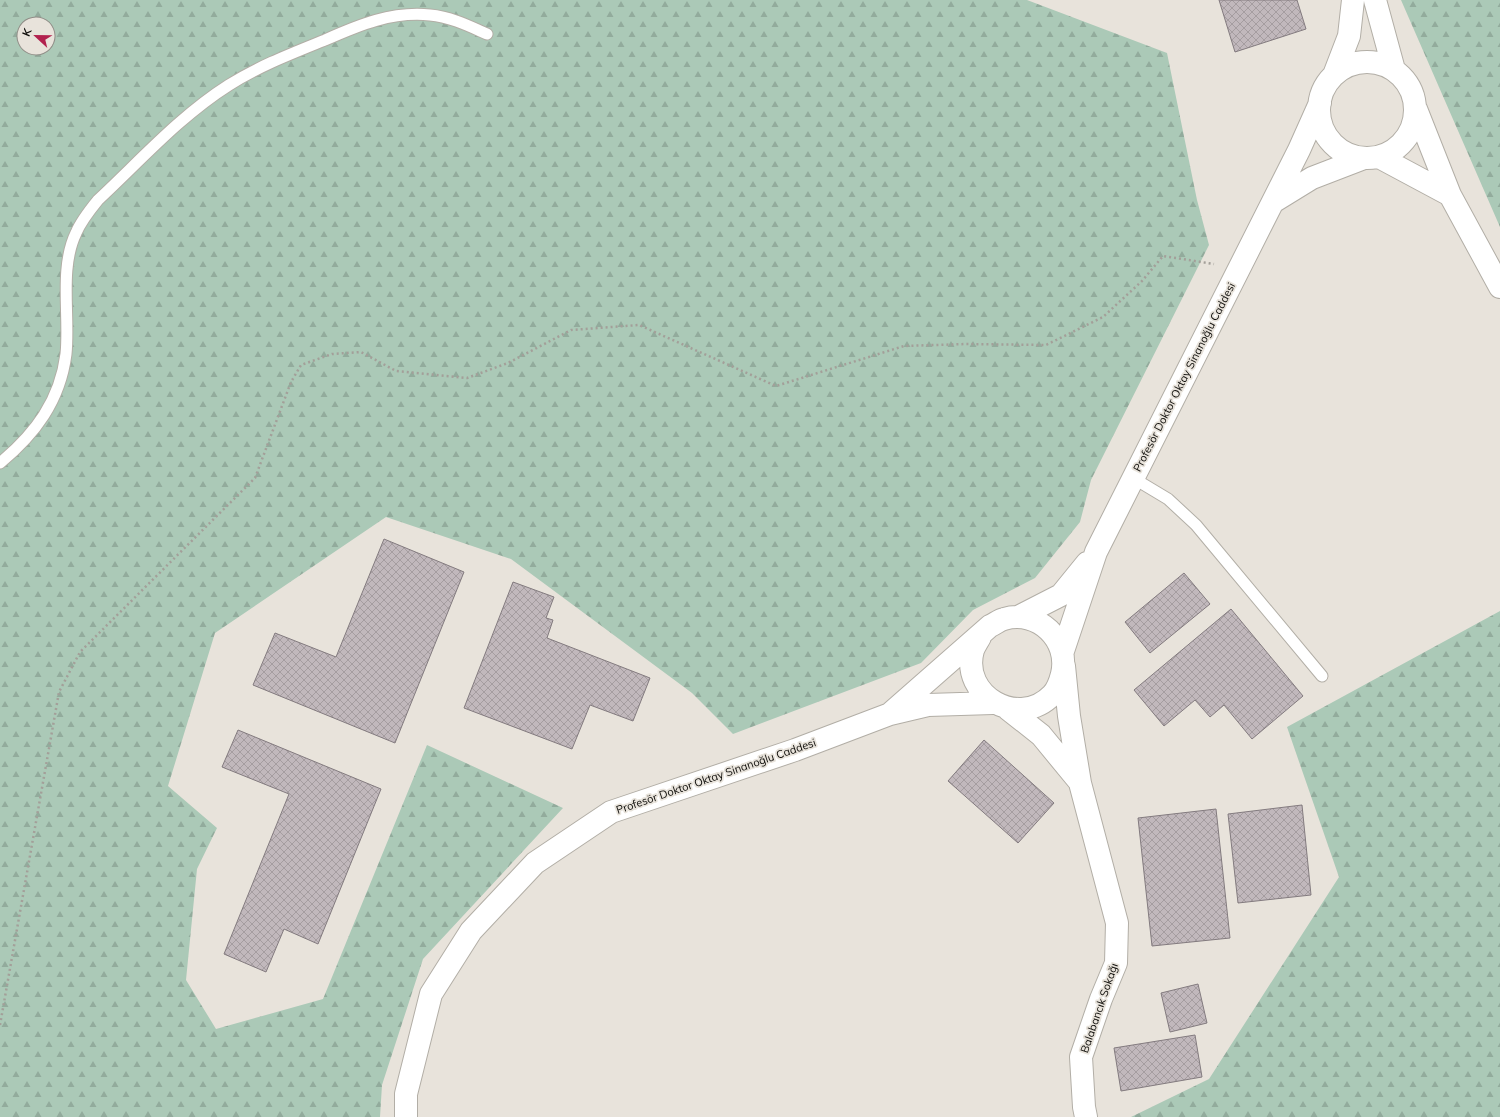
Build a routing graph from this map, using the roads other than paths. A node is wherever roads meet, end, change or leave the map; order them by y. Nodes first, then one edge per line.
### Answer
1 (1353, 0) edge
2 (1375, 0) edge
3 (487, 34) dead end
4 (1394, 70) junction
5 (1334, 75) junction
6 (1320, 103) junction
7 (1416, 109) junction
8 (1371, 158) junction
9 (1450, 195) junction
10 (1273, 202) junction
11 (1500, 287) edge
12 (0, 463) edge
13 (1133, 478) junction
14 (1096, 552) junction
15 (1018, 617) junction
16 (980, 637) junction
17 (1063, 658) junction
18 (1322, 676) dead end
19 (1001, 706) junction
20 (890, 714) junction
21 (1080, 783) junction
22 (406, 1117) edge
23 (1086, 1117) edge

1 - 5 street
2 - 4 street
3 - 12 lane
4 - 5 street
4 - 7 street
5 - 6 street
6 - 8 street
6 - 10 street, Profesör Doktor Oktay Sinanoğlu Caddesi
7 - 8 street
7 - 9 street
8 - 9 street
8 - 10 street
9 - 11 street
10 - 13 street, Profesör Doktor Oktay Sinanoğlu Caddesi
13 - 14 street, Profesör Doktor Oktay Sinanoğlu Caddesi
13 - 18 lane
14 - 15 street, Profesör Doktor Oktay Sinanoğlu Caddesi
14 - 17 street, Profesör Doktor Oktay Sinanoğlu Caddesi
15 - 16 street
15 - 17 street
16 - 19 street
16 - 20 street, Profesör Doktor Oktay Sinanoğlu Caddesi
17 - 19 street
17 - 21 street, Balabancık Sokağı
19 - 20 street, Profesör Doktor Oktay Sinanoğlu Caddesi
19 - 21 street, Balabancık Sokağı
20 - 22 street, Profesör Doktor Oktay Sinanoğlu Caddesi
21 - 23 street, Balabancık Sokağı

